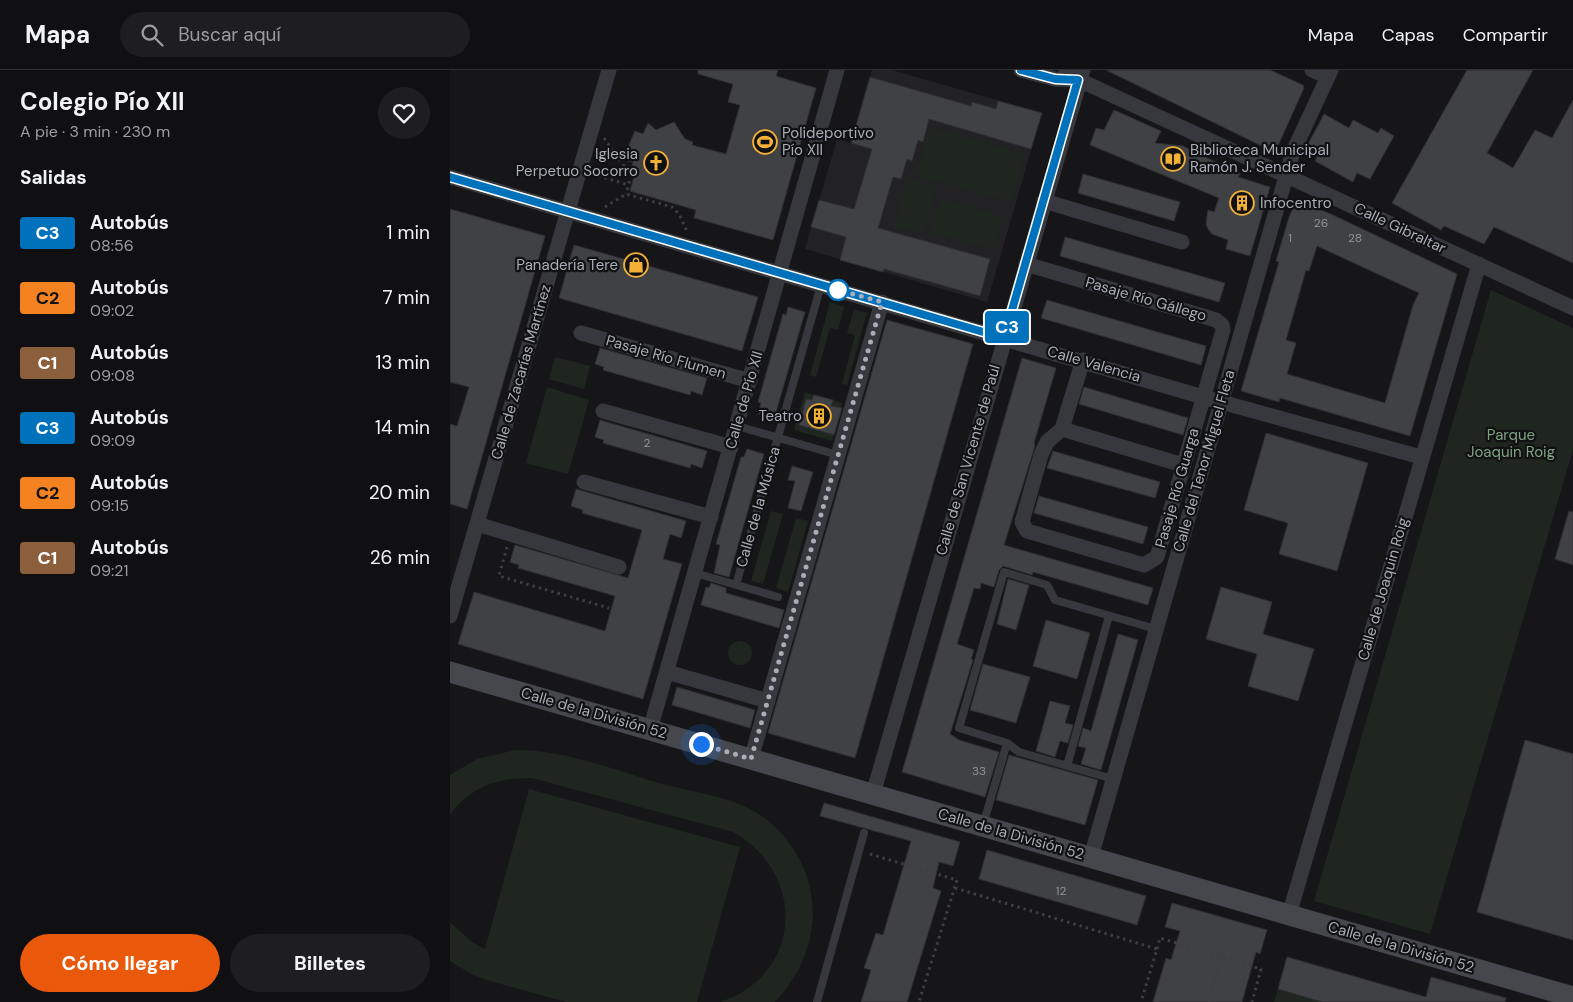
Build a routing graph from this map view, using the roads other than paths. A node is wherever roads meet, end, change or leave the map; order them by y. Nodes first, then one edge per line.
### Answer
1 (609, 70) edge
2 (837, 70) edge
3 (1021, 70) edge
4 (1066, 70) edge
5 (1312, 70) edge
6 (1330, 74) edge
7 (1081, 75) edge
8 (1287, 175) junction
9 (450, 177) edge
10 (1044, 201) junction
11 (567, 212) junction
12 (1182, 242) dead end
13 (1026, 264) junction
14 (1478, 264) junction
15 (781, 273) junction
16 (821, 285) junction
17 (882, 302) junction
18 (1573, 308) edge
19 (581, 333) dead end
20 (1004, 338) junction
21 (1083, 360) junction
22 (750, 381) junction
23 (1203, 397) junction
24 (1221, 402) junction
25 (603, 411) dead end
26 (737, 426) junction
27 (1062, 429) junction
28 (778, 438) junction
29 (731, 447) junction
30 (838, 455) junction
31 (1421, 457) junction
32 (1183, 465) junction
33 (584, 482) dead end
34 (711, 517) junction
35 (477, 524) junction
36 (619, 566) dead end
37 (695, 573) junction
38 (736, 585) junction
39 (778, 597) dead end
40 (450, 616) edge
41 (1109, 616) junction
42 (1156, 629) junction
43 (450, 672) edge
44 (667, 672) junction
45 (768, 700) junction
46 (650, 730) junction
47 (1007, 743) junction
48 (751, 759) junction
49 (1067, 766) junction
50 (1113, 779) junction
51 (873, 794) junction
52 (983, 826) junction
53 (864, 833) dead end
54 (1091, 857) junction
55 (1289, 915) junction
56 (1573, 997) edge
57 (817, 1002) edge

1 - 11 street, Calle de Zacarías Martínez
2 - 15 street, Calle de Pío XII
3 - 7 street
4 - 7 street, Calle Gibraltar
5 - 6 street
6 - 8 street, Calle del Tenor Miguel Fleta
7 - 8 street, Calle Gibraltar
7 - 10 street, Calle de San Vicente de Paúl
8 - 14 street, Calle Gibraltar
8 - 24 street, Calle del Tenor Miguel Fleta
9 - 11 street, Calle Valencia
10 - 12 street
10 - 13 street, Calle de San Vicente de Paúl
11 - 15 street, Calle Valencia
11 - 35 street, Calle de Zacarías Martínez
13 - 20 street, Calle de San Vicente de Paúl
13 - 23 street, Pasaje Río Gállego
14 - 18 street, Calle Gibraltar
14 - 31 street, Calle de Joaquin Roig
15 - 16 street, Calle Valencia
15 - 22 street, Calle de Pío XII
16 - 17 street, Calle Valencia
16 - 28 lane, Calle de la Música
17 - 20 street, Calle Valencia
17 - 30 street
19 - 22 street, Pasaje Río Flumen
20 - 21 street, Calle Valencia
20 - 51 street, Calle de San Vicente de Paúl
21 - 23 street, Calle Valencia
21 - 27 street, Pasaje Río Guarga
22 - 26 street, Calle de Pío XII
23 - 24 street, Calle Valencia
23 - 32 street, Pasaje Río Guarga
24 - 31 street, Calle Valencia
24 - 42 street, Calle del Tenor Miguel Fleta
25 - 29 street
26 - 28 lane
26 - 29 street, Calle de Pío XII
27 - 32 street
27 - 32 street, Pasaje Río Guarga
28 - 30 lane
28 - 38 lane, Calle de la Música
29 - 34 street, Calle de Pío XII
30 - 45 street
31 - 55 street, Calle de Joaquin Roig
33 - 34 street
34 - 37 street, Calle de Pío XII
35 - 36 street
35 - 40 street, Calle de Zacarías Martínez
37 - 38 lane
37 - 44 street, Calle de Pío XII
38 - 39 lane
41 - 42 lane
41 - 47 lane
41 - 49 lane
42 - 50 street, Calle del Tenor Miguel Fleta
43 - 46 main road, Calle de la División 52
44 - 45 street
44 - 46 street, Calle de Pío XII
45 - 48 street
46 - 48 main road, Calle de la División 52
47 - 49 lane
47 - 52 lane
48 - 51 main road, Calle de la División 52
49 - 50 lane
50 - 54 street, Calle del Tenor Miguel Fleta
51 - 52 main road, Calle de la División 52
52 - 54 main road, Calle de la División 52
53 - 57 lane
54 - 55 main road, Calle de la División 52
55 - 56 main road, Calle de la División 52

